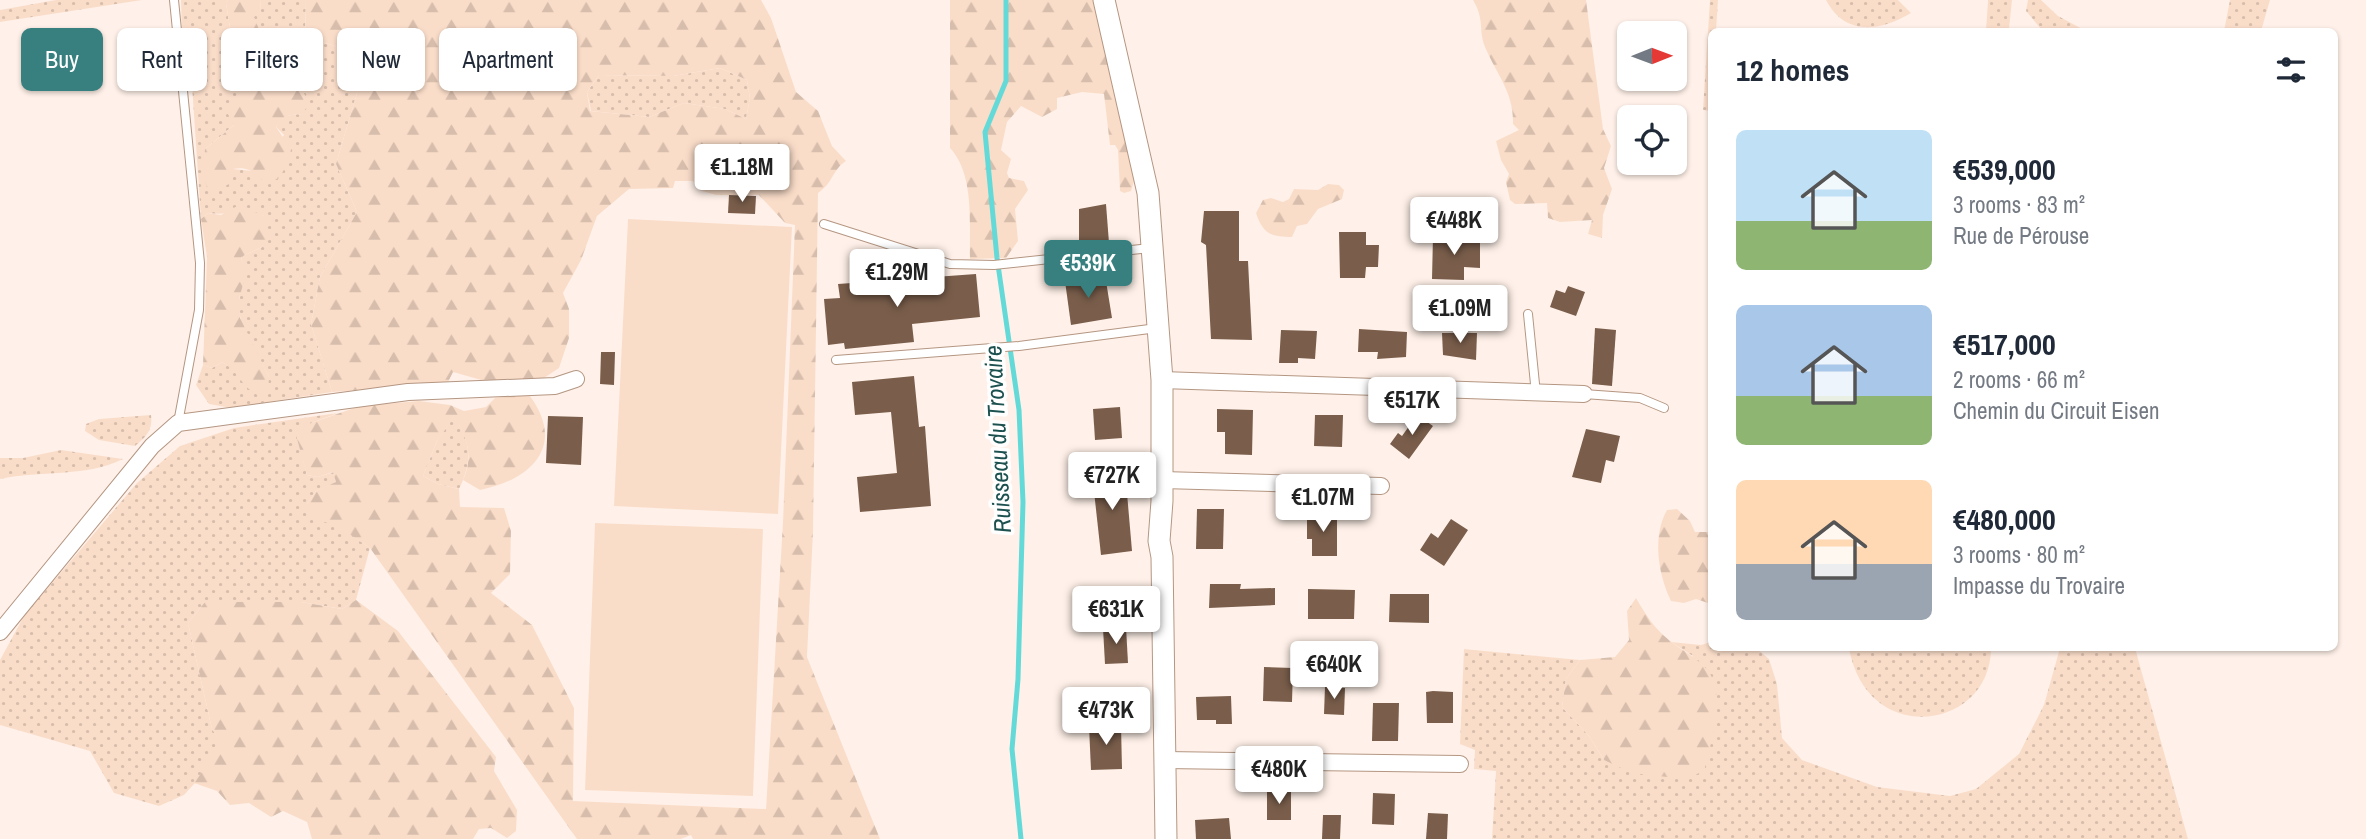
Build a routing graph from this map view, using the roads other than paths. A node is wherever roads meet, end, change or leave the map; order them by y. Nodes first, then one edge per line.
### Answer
1 (174, 0) edge
2 (1104, 0) edge
3 (824, 224) dead end
4 (1153, 248) junction
5 (1528, 314) dead end
6 (1159, 328) junction
7 (836, 360) dead end
8 (576, 379) dead end
9 (1162, 380) junction
10 (1536, 394) junction
11 (1584, 394) joint
12 (1664, 408) dead end
13 (178, 423) junction
14 (1162, 480) junction
15 (1381, 486) dead end
16 (0, 632) edge
17 (1165, 760) junction
18 (1460, 764) dead end
19 (1166, 839) edge

1 - 13 lane
2 - 4 street
3 - 4 lane
4 - 6 street
5 - 10 lane
6 - 7 lane
6 - 9 street
8 - 13 street
9 - 10 street
9 - 14 street
10 - 11 street
11 - 12 lane
13 - 16 street
14 - 15 street
14 - 17 street
17 - 18 street
17 - 19 street

